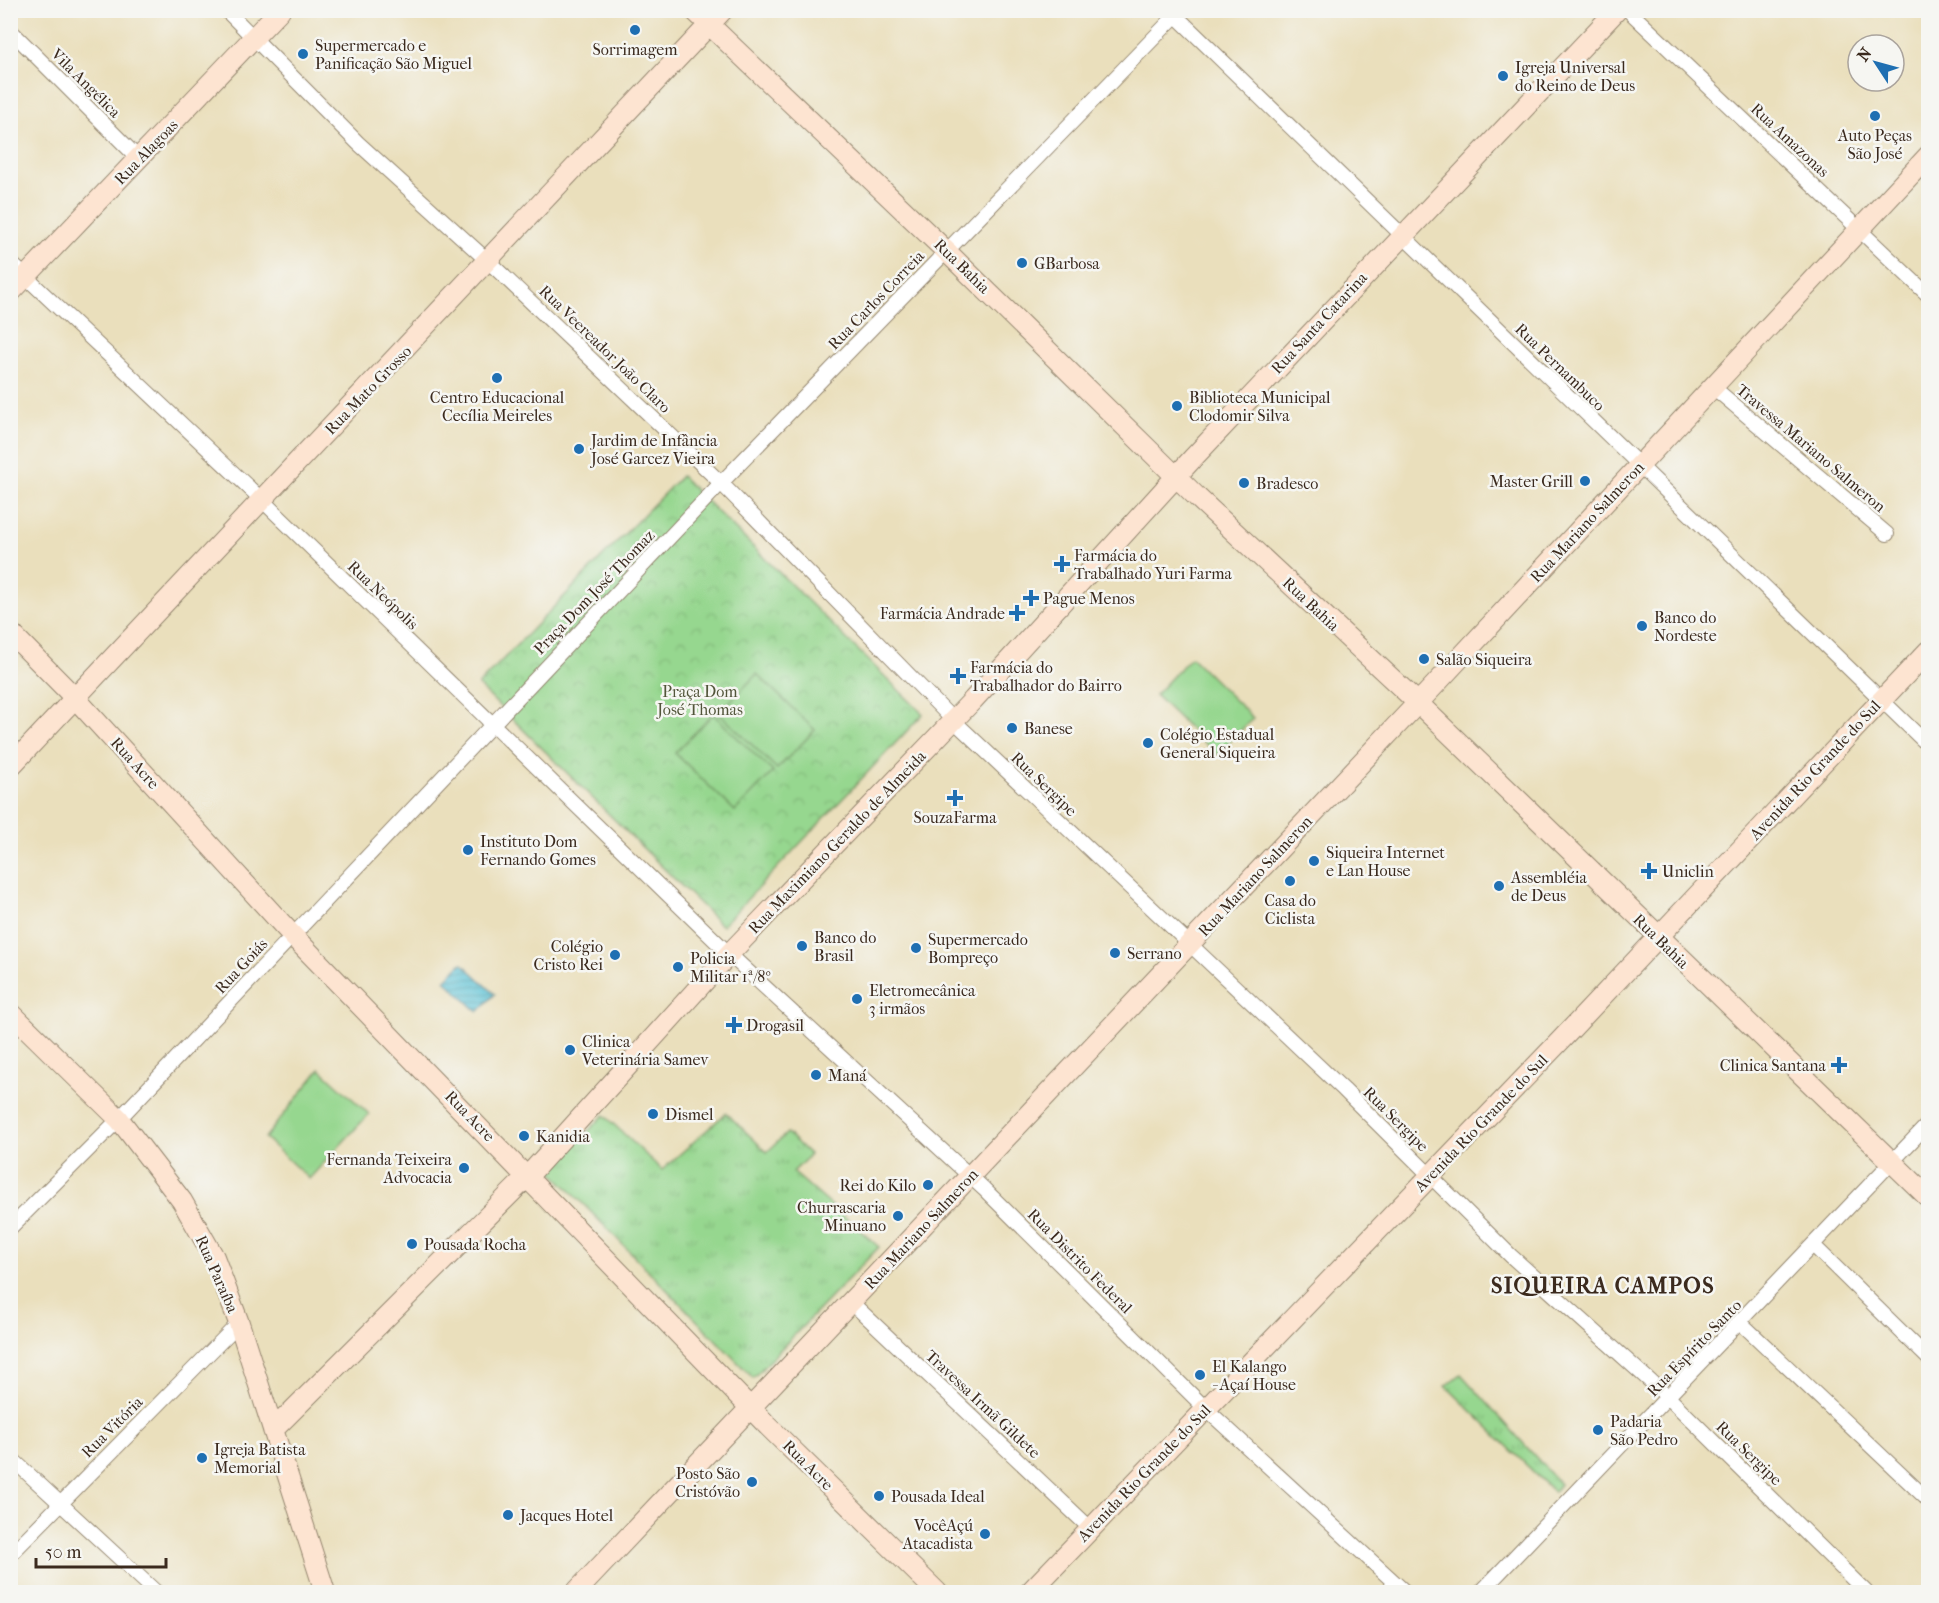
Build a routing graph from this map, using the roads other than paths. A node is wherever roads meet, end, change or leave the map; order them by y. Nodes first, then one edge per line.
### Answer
1 (226, 10) edge
2 (280, 10) edge
3 (694, 10) edge
4 (723, 10) edge
5 (1617, 10) edge
6 (1628, 10) edge
7 (1176, 12) edge
8 (709, 25) junction
9 (10, 30) edge
10 (254, 38) junction
11 (1929, 156) edge
12 (139, 159) junction
13 (1859, 229) junction
14 (1401, 236) junction
15 (946, 251) junction
16 (10, 262) edge
17 (489, 262) junction
18 (26, 277) junction
19 (10, 293) edge
20 (1929, 295) edge
21 (1713, 387) junction
22 (1639, 466) junction
23 (1176, 476) junction
24 (721, 483) junction
25 (262, 501) junction
26 (1887, 534) dead end
27 (10, 632) edge
28 (1929, 651) edge
29 (76, 699) junction
30 (1882, 699) junction
31 (1418, 703) junction
32 (954, 720) junction
33 (491, 723) junction
34 (1929, 745) edge
35 (10, 767) edge
36 (293, 936) junction
37 (1658, 938) junction
38 (1189, 946) junction
39 (729, 954) junction
40 (10, 1012) edge
41 (119, 1119) junction
42 (1929, 1124) edge
43 (1893, 1161) junction
44 (528, 1176) junction
45 (1430, 1176) junction
46 (970, 1177) junction
47 (1929, 1197) edge
48 (10, 1228) edge
49 (1814, 1246) junction
50 (851, 1302) junction
51 (239, 1323) junction
52 (1741, 1323) junction
53 (1929, 1358) edge
54 (1669, 1398) junction
55 (752, 1409) junction
56 (1206, 1409) junction
57 (273, 1430) junction
58 (10, 1457) edge
59 (1929, 1500) edge
60 (62, 1502) junction
61 (1091, 1529) junction
62 (10, 1555) edge
63 (156, 1593) edge
64 (325, 1593) edge
65 (576, 1593) edge
66 (937, 1593) edge
67 (1030, 1593) edge
68 (1405, 1593) edge
69 (1481, 1593) edge
70 (1866, 1593) edge

1 - 10 street, Rua Veereador João Claro
2 - 10 main road, Rua Alagoas
3 - 8 main road, Rua Bahia
4 - 8 main road, Rua Mato Grosso
5 - 14 main road, Rua Santa Catarina
6 - 13 street, Rua Amazonas
7 - 14 street, Rua Pernambuco
7 - 15 street, Rua Carlos Correia
8 - 15 main road, Rua Bahia
8 - 17 main road, Rua Mato Grosso
9 - 12 street, Vila Angélica
10 - 12 main road, Rua Alagoas
10 - 17 street, Rua Veereador João Claro
11 - 13 main road, Rua Mariano Salmeron
12 - 18 main road, Rua Alagoas
13 - 20 street, Rua Amazonas
13 - 21 main road, Rua Mariano Salmeron
14 - 22 street, Rua Pernambuco
14 - 23 main road, Rua Santa Catarina
15 - 23 main road, Rua Bahia
15 - 24 street, Rua Carlos Correia
16 - 18 street, Rua Neópolis
17 - 24 street, Rua Veereador João Claro
17 - 25 main road, Rua Mato Grosso
18 - 19 main road, Rua Alagoas
18 - 25 street, Rua Neópolis
21 - 22 main road, Rua Mariano Salmeron
21 - 26 street, Travessa Mariano Salmeron
22 - 30 street, Rua Pernambuco
22 - 31 main road, Rua Mariano Salmeron
23 - 31 main road, Rua Bahia
23 - 32 main road, Rua Santa Catarina
24 - 32 street, Rua Veereador João Claro
24 - 33 street, Praça Dom José Thomaz
25 - 29 main road, Rua Mato Grosso
25 - 33 street, Rua Neópolis
27 - 29 main road, Rua Acre
28 - 30 main road, Avenida Rio Grande do Sul
29 - 35 main road, Rua Mato Grosso
29 - 36 main road, Rua Acre
30 - 34 street, Rua Pernambuco
30 - 37 main road, Avenida Rio Grande do Sul
31 - 37 main road, Rua Bahia
31 - 38 main road, Rua Mariano Salmeron
32 - 38 street, Rua Sergipe
32 - 39 main road, Rua Maximiano Geraldo de Almeida
33 - 36 street, Rua Goiás
33 - 39 street, Rua Neópolis
36 - 41 street, Rua Goiás
36 - 44 main road, Rua Acre
37 - 43 main road, Rua Bahia
37 - 45 main road, Avenida Rio Grande do Sul
38 - 45 street, Rua Sergipe
38 - 46 main road, Rua Mariano Salmeron
39 - 44 main road, Rua Maximiano Geraldo de Almeida
39 - 46 street, Rua Distrito Federal
40 - 41 main road, Rua Paraíba
41 - 48 street, Rua Goiás
41 - 51 main road, Rua Paraíba
42 - 43 street, Rua Espírito Santo
43 - 47 main road, Rua Bahia
43 - 49 street, Rua Espírito Santo
44 - 55 main road, Rua Acre
44 - 57 main road, Rua Maximiano Geraldo de Almeida
45 - 54 street, Rua Sergipe
45 - 56 main road, Avenida Rio Grande do Sul
46 - 50 main road, Rua Mariano Salmeron
46 - 56 street, Rua Distrito Federal
49 - 52 street, Rua Espírito Santo
49 - 53 street
50 - 55 main road, Rua Mariano Salmeron
50 - 61 street, Travessa Irmã Gildete
51 - 57 main road, Rua Paraíba
51 - 60 street, Rua Vitória
52 - 54 street, Rua Espírito Santo
52 - 59 street
54 - 69 street, Rua Espírito Santo
54 - 70 street, Rua Sergipe
55 - 65 main road, Rua Mariano Salmeron
55 - 66 main road, Rua Acre
56 - 61 main road, Avenida Rio Grande do Sul
56 - 68 street, Rua Distrito Federal
57 - 64 main road, Rua Paraíba
58 - 60 street
60 - 62 street, Rua Vitória
60 - 63 street
61 - 67 main road, Avenida Rio Grande do Sul

